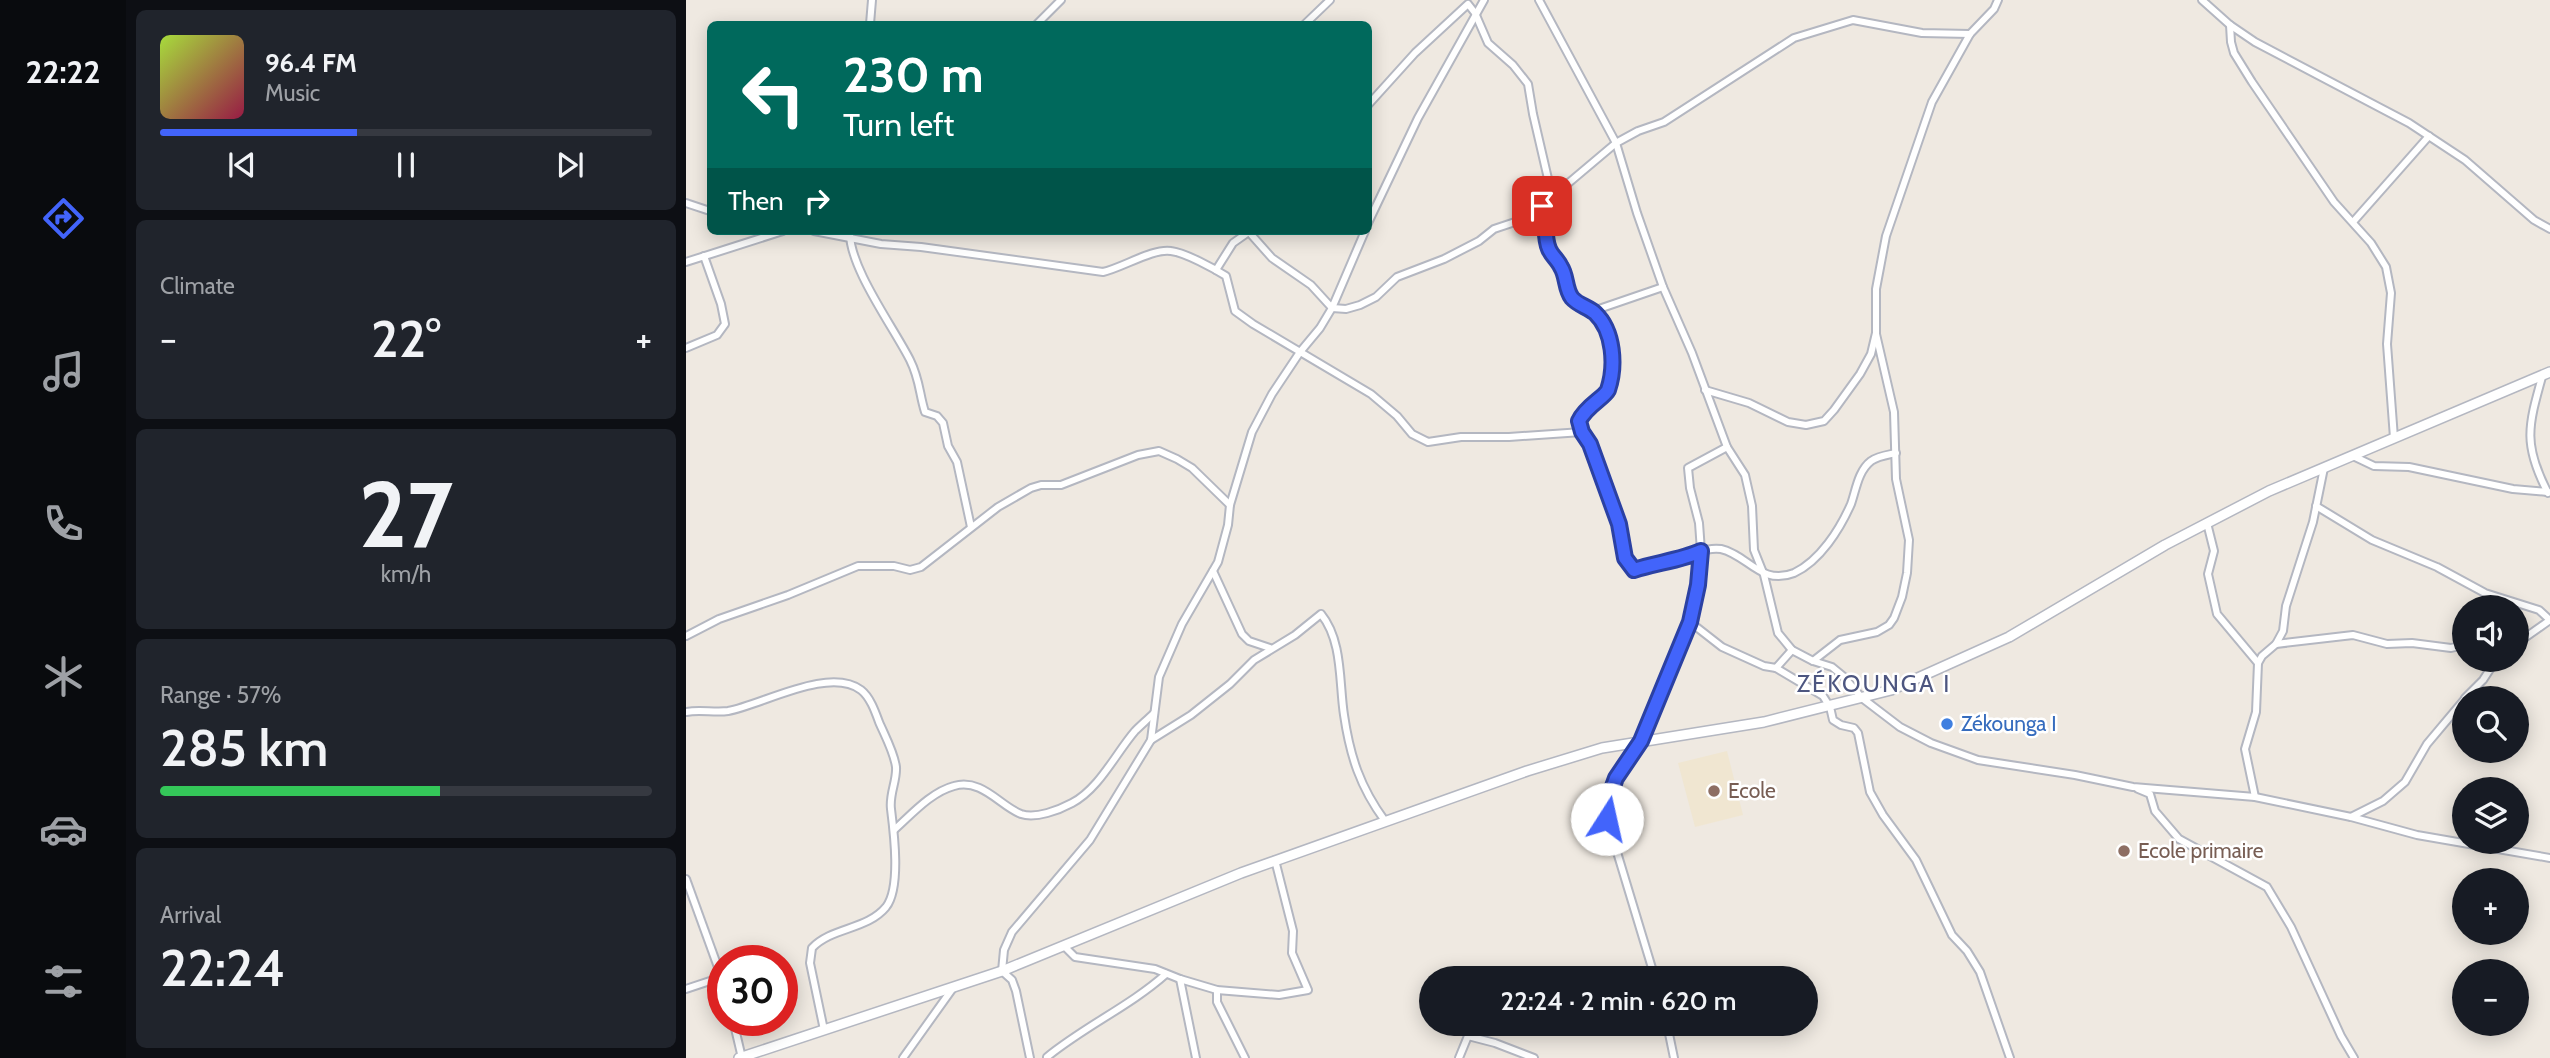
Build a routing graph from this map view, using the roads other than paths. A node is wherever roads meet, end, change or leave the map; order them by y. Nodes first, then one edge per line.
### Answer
1 (872, 0) edge
2 (1061, 0) edge
3 (1331, 0) edge
4 (1484, 0) edge
5 (1539, 0) edge
6 (1998, 0) edge
7 (2202, 0) edge
8 (1475, 13) junction
9 (870, 21) edge
10 (1040, 21) edge
11 (1308, 21) edge
12 (2230, 25) junction
13 (1970, 34) junction
14 (1372, 101) edge
15 (2429, 136) junction
16 (1616, 143) junction
17 (1552, 196) junction
18 (686, 203) edge
19 (1542, 206) junction
20 (707, 210) edge
21 (1372, 214) edge
22 (2353, 222) junction
23 (2550, 229) edge
24 (770, 235) edge
25 (850, 235) edge
26 (1244, 235) edge
27 (1252, 235) edge
28 (1363, 235) edge
29 (704, 256) junction
30 (686, 262) edge
31 (1216, 270) junction
32 (1662, 287) junction
33 (1332, 308) junction
34 (1593, 311) junction
35 (1876, 333) junction
36 (686, 348) edge
37 (1300, 352) junction
38 (2546, 375) edge
39 (1705, 390) junction
40 (1582, 432) junction
41 (2394, 438) junction
42 (1727, 447) junction
43 (1896, 453) junction
44 (2353, 456) junction
45 (2325, 468) junction
46 (2549, 494) edge
47 (1230, 505) junction
48 (2316, 506) junction
49 (2207, 523) junction
50 (971, 527) junction
51 (1701, 551) junction
52 (1213, 571) junction
53 (1764, 575) junction
54 (2550, 620) edge
55 (1690, 622) junction
56 (2529, 635) edge
57 (686, 636) edge
58 (2276, 644) junction
59 (1270, 648) junction
60 (2452, 648) edge
61 (1792, 650) junction
62 (1812, 661) junction
63 (2258, 663) junction
64 (1776, 668) junction
65 (2489, 672) edge
66 (2477, 686) edge
67 (1862, 698) junction
68 (1830, 707) junction
69 (686, 712) edge
70 (1154, 713) junction
71 (2452, 714) edge
72 (1151, 740) junction
73 (1641, 741) junction
74 (2133, 787) junction
75 (2255, 797) junction
76 (2351, 817) junction
77 (1385, 821) junction
78 (894, 830) junction
79 (2550, 858) edge
80 (1275, 860) junction
81 (686, 879) edge
82 (710, 945) edge
83 (1064, 946) junction
84 (1651, 966) edge
85 (1002, 971) junction
86 (1166, 974) junction
87 (1180, 979) junction
88 (707, 983) edge
89 (954, 986) junction
90 (686, 989) edge
91 (1217, 989) junction
92 (824, 1030) junction
93 (736, 1036) edge
94 (1669, 1036) edge
95 (741, 1058) edge
96 (903, 1058) edge
97 (1030, 1058) edge
98 (1047, 1058) edge
99 (1196, 1058) edge
100 (1245, 1058) edge
101 (1459, 1058) edge
102 (1534, 1058) edge
103 (1674, 1058) edge
104 (2010, 1058) edge
105 (2354, 1058) edge

1 - 9 street
2 - 10 street
3 - 11 street
4 - 8 street
5 - 16 street
6 - 13 street
7 - 12 street
8 - 14 street
8 - 17 street
8 - 21 street
12 - 15 street
12 - 22 street
13 - 16 street
13 - 35 street
15 - 22 street
15 - 23 street
16 - 17 street
16 - 32 street
17 - 19 street
18 - 20 street
19 - 33 street
19 - 34 street
22 - 41 street
24 - 29 street
25 - 31 street
25 - 50 street
26 - 31 street
27 - 33 street
28 - 33 street
29 - 30 street
29 - 36 street
31 - 37 street
32 - 34 street
32 - 39 street
33 - 37 street
34 - 40 street
35 - 39 street
35 - 43 street
37 - 40 street
37 - 47 street
38 - 41 street
38 - 46 street
39 - 42 street
40 - 51 street
41 - 44 street
42 - 51 street
42 - 53 street
43 - 53 street
43 - 62 street
44 - 45 street
44 - 46 street
45 - 48 street
45 - 49 street
47 - 50 street
47 - 52 street
48 - 54 street
48 - 58 street
49 - 63 street
49 - 67 street
50 - 57 street
51 - 53 street
51 - 55 street
52 - 59 street
52 - 70 street
53 - 61 street
54 - 56 street
55 - 64 street
55 - 73 street
58 - 60 street
58 - 63 street
59 - 72 street
59 - 77 street
61 - 62 street
61 - 64 street
62 - 67 street
63 - 75 street
64 - 68 street
65 - 66 street
67 - 68 street
67 - 74 street
68 - 73 street
68 - 104 street
69 - 78 street
70 - 72 street
70 - 78 street
71 - 76 street
72 - 85 street
73 - 77 street
73 - 84 street
74 - 75 street
74 - 105 street
75 - 76 street
76 - 79 street
77 - 80 street
78 - 92 street
80 - 83 street
80 - 91 street
81 - 82 street
83 - 85 street
83 - 86 street
85 - 89 street
85 - 97 street
86 - 87 street
86 - 98 street
87 - 91 street
87 - 99 street
88 - 90 street
89 - 92 street
89 - 96 street
91 - 100 street
92 - 95 street
93 - 95 street
94 - 103 street
101 - 102 street

